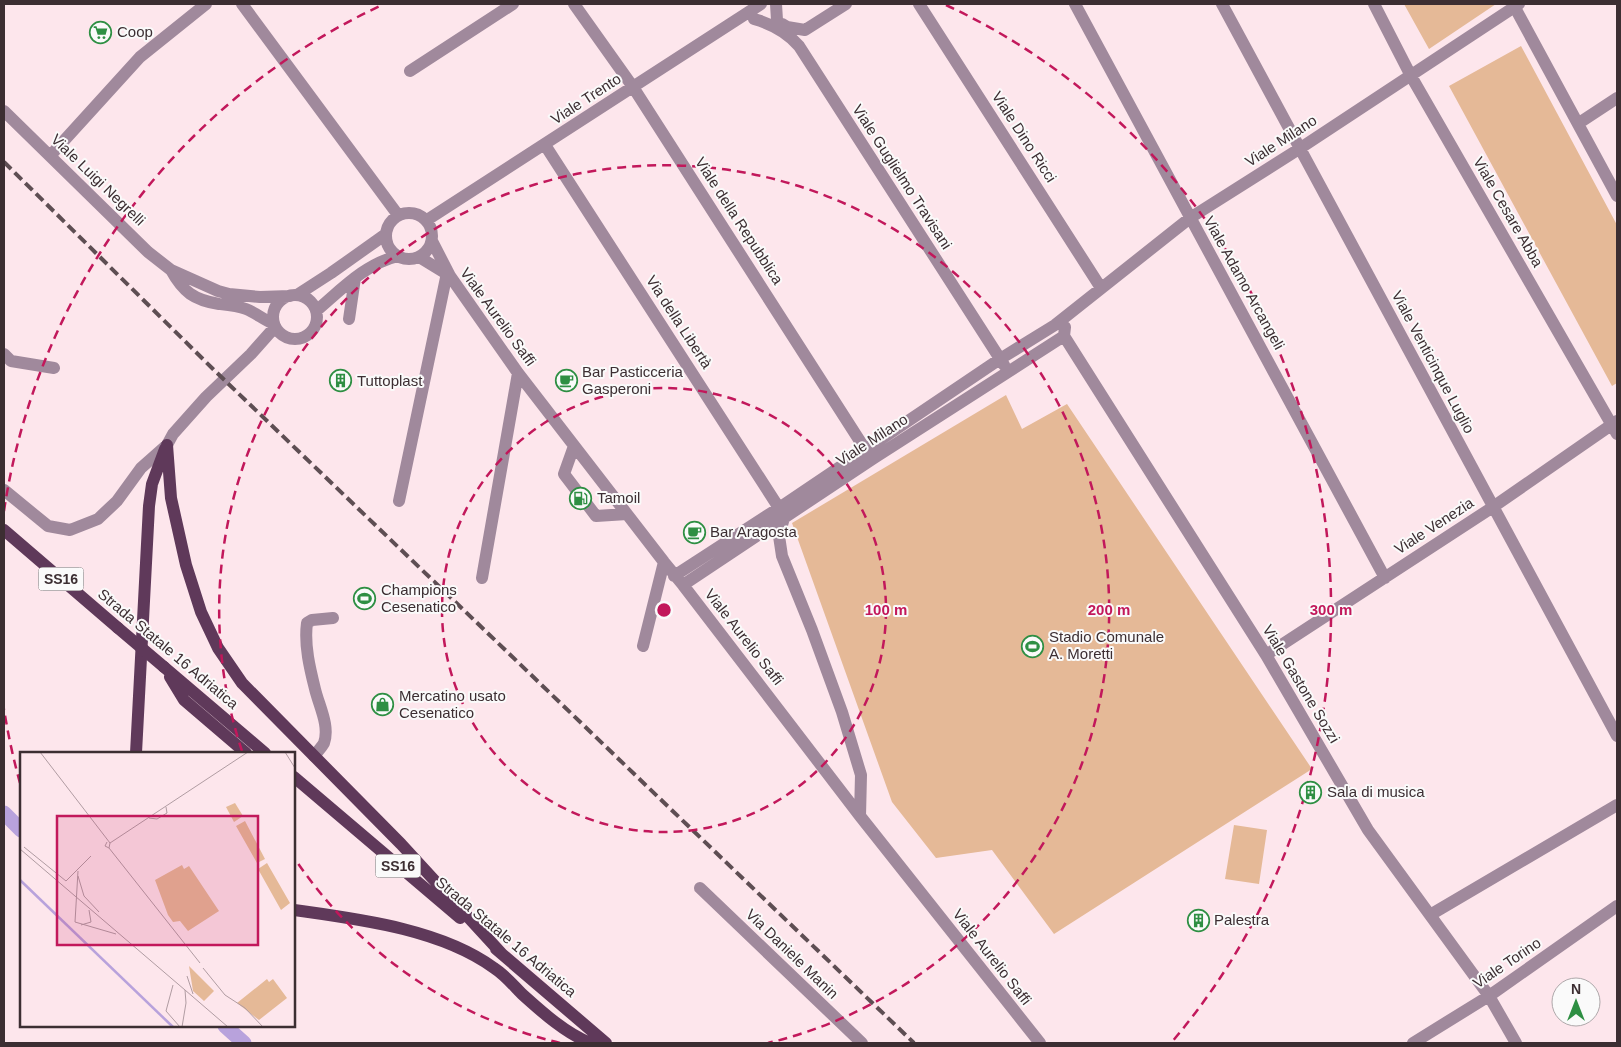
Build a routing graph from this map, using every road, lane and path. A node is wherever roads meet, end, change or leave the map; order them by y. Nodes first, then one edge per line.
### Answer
1 (206, 4) edge
2 (242, 4) edge
3 (513, 4) edge
4 (574, 4) edge
5 (761, 4) edge
6 (776, 4) edge
7 (846, 4) edge
8 (919, 4) edge
9 (1075, 4) edge
10 (1222, 4) edge
11 (1374, 4) edge
12 (1516, 5) edge
13 (754, 19) junction
14 (777, 20) junction
15 (727, 26) junction
16 (805, 30) junction
17 (805, 56) junction
18 (410, 71) dead end
19 (1411, 76) junction
20 (634, 87) junction
21 (1617, 98) edge
22 (4, 111) edge
23 (1578, 123) junction
24 (545, 145) junction
25 (1299, 149) junction
26 (50, 156) junction
27 (1617, 196) edge
28 (398, 215) junction
29 (1190, 218) junction
30 (427, 220) junction
31 (386, 234) junction
32 (432, 241) junction
33 (398, 256) junction
34 (419, 257) junction
35 (171, 270) junction
36 (448, 275) junction
37 (355, 278) junction
38 (1100, 288) junction
39 (293, 296) junction
40 (316, 310) junction
41 (1068, 315) junction
42 (349, 319) dead end
43 (274, 326) junction
44 (1064, 336) junction
45 (288, 338) junction
46 (4, 354) edge
47 (251, 354) junction
48 (1000, 359) junction
49 (54, 368) dead end
50 (1008, 372) junction
51 (518, 373) junction
52 (1616, 427) edge
53 (166, 445) junction
54 (574, 446) junction
55 (869, 453) junction
56 (4, 490) edge
57 (399, 501) dead end
58 (1494, 507) junction
59 (782, 513) junction
60 (627, 514) junction
61 (4, 530) edge
62 (664, 562) junction
63 (482, 578) dead end
64 (1385, 578) junction
65 (679, 580) junction
66 (333, 618) dead end
67 (643, 646) dead end
68 (1266, 655) junction
69 (164, 667) junction
70 (1617, 736) edge
71 (136, 752) edge
72 (245, 752) edge
73 (264, 752) edge
74 (314, 756) junction
75 (295, 778) edge
76 (1617, 805) edge
77 (860, 816) junction
78 (700, 888) dead end
79 (1617, 906) edge
80 (295, 910) edge
81 (1430, 915) junction
82 (502, 954) junction
83 (1489, 996) junction
84 (590, 1043) edge
85 (606, 1043) edge
86 (862, 1043) edge
87 (1040, 1043) edge
88 (1413, 1043) edge
89 (1516, 1043) edge

1 - 26 street
2 - 28 street
3 - 18 street
4 - 20 street, Viale della Repubblica
5 - 15 street, Viale Trento
6 - 14 street
7 - 16 street
8 - 38 street, Viale Dino Ricci
9 - 29 street, Viale Adamo Arcangeli
10 - 25 street, Viale Venticinque Luglio
11 - 19 street, Viale Cesare Abba
12 - 19 street, Viale Milano
12 - 23 street
13 - 14 street
13 - 15 street
13 - 17 street, Viale Guglielmo Travisani
14 - 16 street
15 - 20 street, Viale Trento
16 - 17 street
17 - 48 street, Viale Guglielmo Travisani
19 - 25 street, Viale Milano
19 - 52 street, Viale Cesare Abba
20 - 24 street, Viale Trento
20 - 55 street, Viale della Repubblica
21 - 23 street
22 - 26 street, Viale Luigi Negrelli
23 - 27 street
24 - 30 street, Viale Trento
24 - 59 street, Via della Libertà
25 - 29 street, Viale Milano
25 - 58 street, Viale Venticinque Luglio
26 - 35 street, Viale Luigi Negrelli
28 - 30 street
28 - 31 street
29 - 38 street, Viale Milano
29 - 64 street, Viale Adamo Arcangeli
30 - 32 street
31 - 33 street
31 - 39 street
32 - 34 street
32 - 36 street
33 - 34 street
33 - 37 street
34 - 36 street, Viale Aurelio Saffi
35 - 39 street, Viale Luigi Negrelli
35 - 43 street, Viale Luigi Negrelli
36 - 51 street, Viale Aurelio Saffi
36 - 57 street
37 - 40 street
37 - 42 street
38 - 41 street, Viale Milano
39 - 40 street
39 - 43 street
40 - 45 street
41 - 44 street
41 - 48 street, Viale Milano
43 - 45 street
43 - 47 street
44 - 50 street, Viale Milano
44 - 68 street, Viale Gastone Sozzi
45 - 47 street
46 - 49 street
47 - 53 street
48 - 50 street, Viale Guglielmo Travisani
48 - 55 street, Viale Milano
50 - 55 street, Viale Milano
51 - 54 street, Viale Aurelio Saffi
51 - 63 street
52 - 58 street, Viale Venezia
53 - 56 street
53 - 71 main road
53 - 74 main road
54 - 60 street, Viale Aurelio Saffi
54 - 60 street
55 - 59 street, Viale Milano
58 - 64 street, Viale Venezia
58 - 70 street, Viale Venticinque Luglio
59 - 65 street, Viale Milano
59 - 77 street
60 - 62 street, Viale Aurelio Saffi
61 - 69 main road, Strada Statale 16 Adriatica / SS16, bridge
62 - 65 street, Viale Aurelio Saffi
62 - 67 street
64 - 68 street, Viale Venezia
65 - 77 street, Viale Aurelio Saffi
66 - 74 street
68 - 81 street, Viale Gastone Sozzi
69 - 72 main road
69 - 73 main road, Strada Statale 16 Adriatica / SS16
74 - 82 main road
75 - 82 main road, Strada Statale 16 Adriatica / SS16
76 - 81 street
77 - 87 street, Viale Aurelio Saffi
78 - 86 street, Via Daniele Manin
79 - 83 street, Viale Torino
80 - 84 main road
81 - 83 street, Viale Gastone Sozzi
82 - 85 main road, Strada Statale 16 Adriatica / SS16
83 - 88 street, Viale Torino
83 - 89 street, Viale Gastone Sozzi

